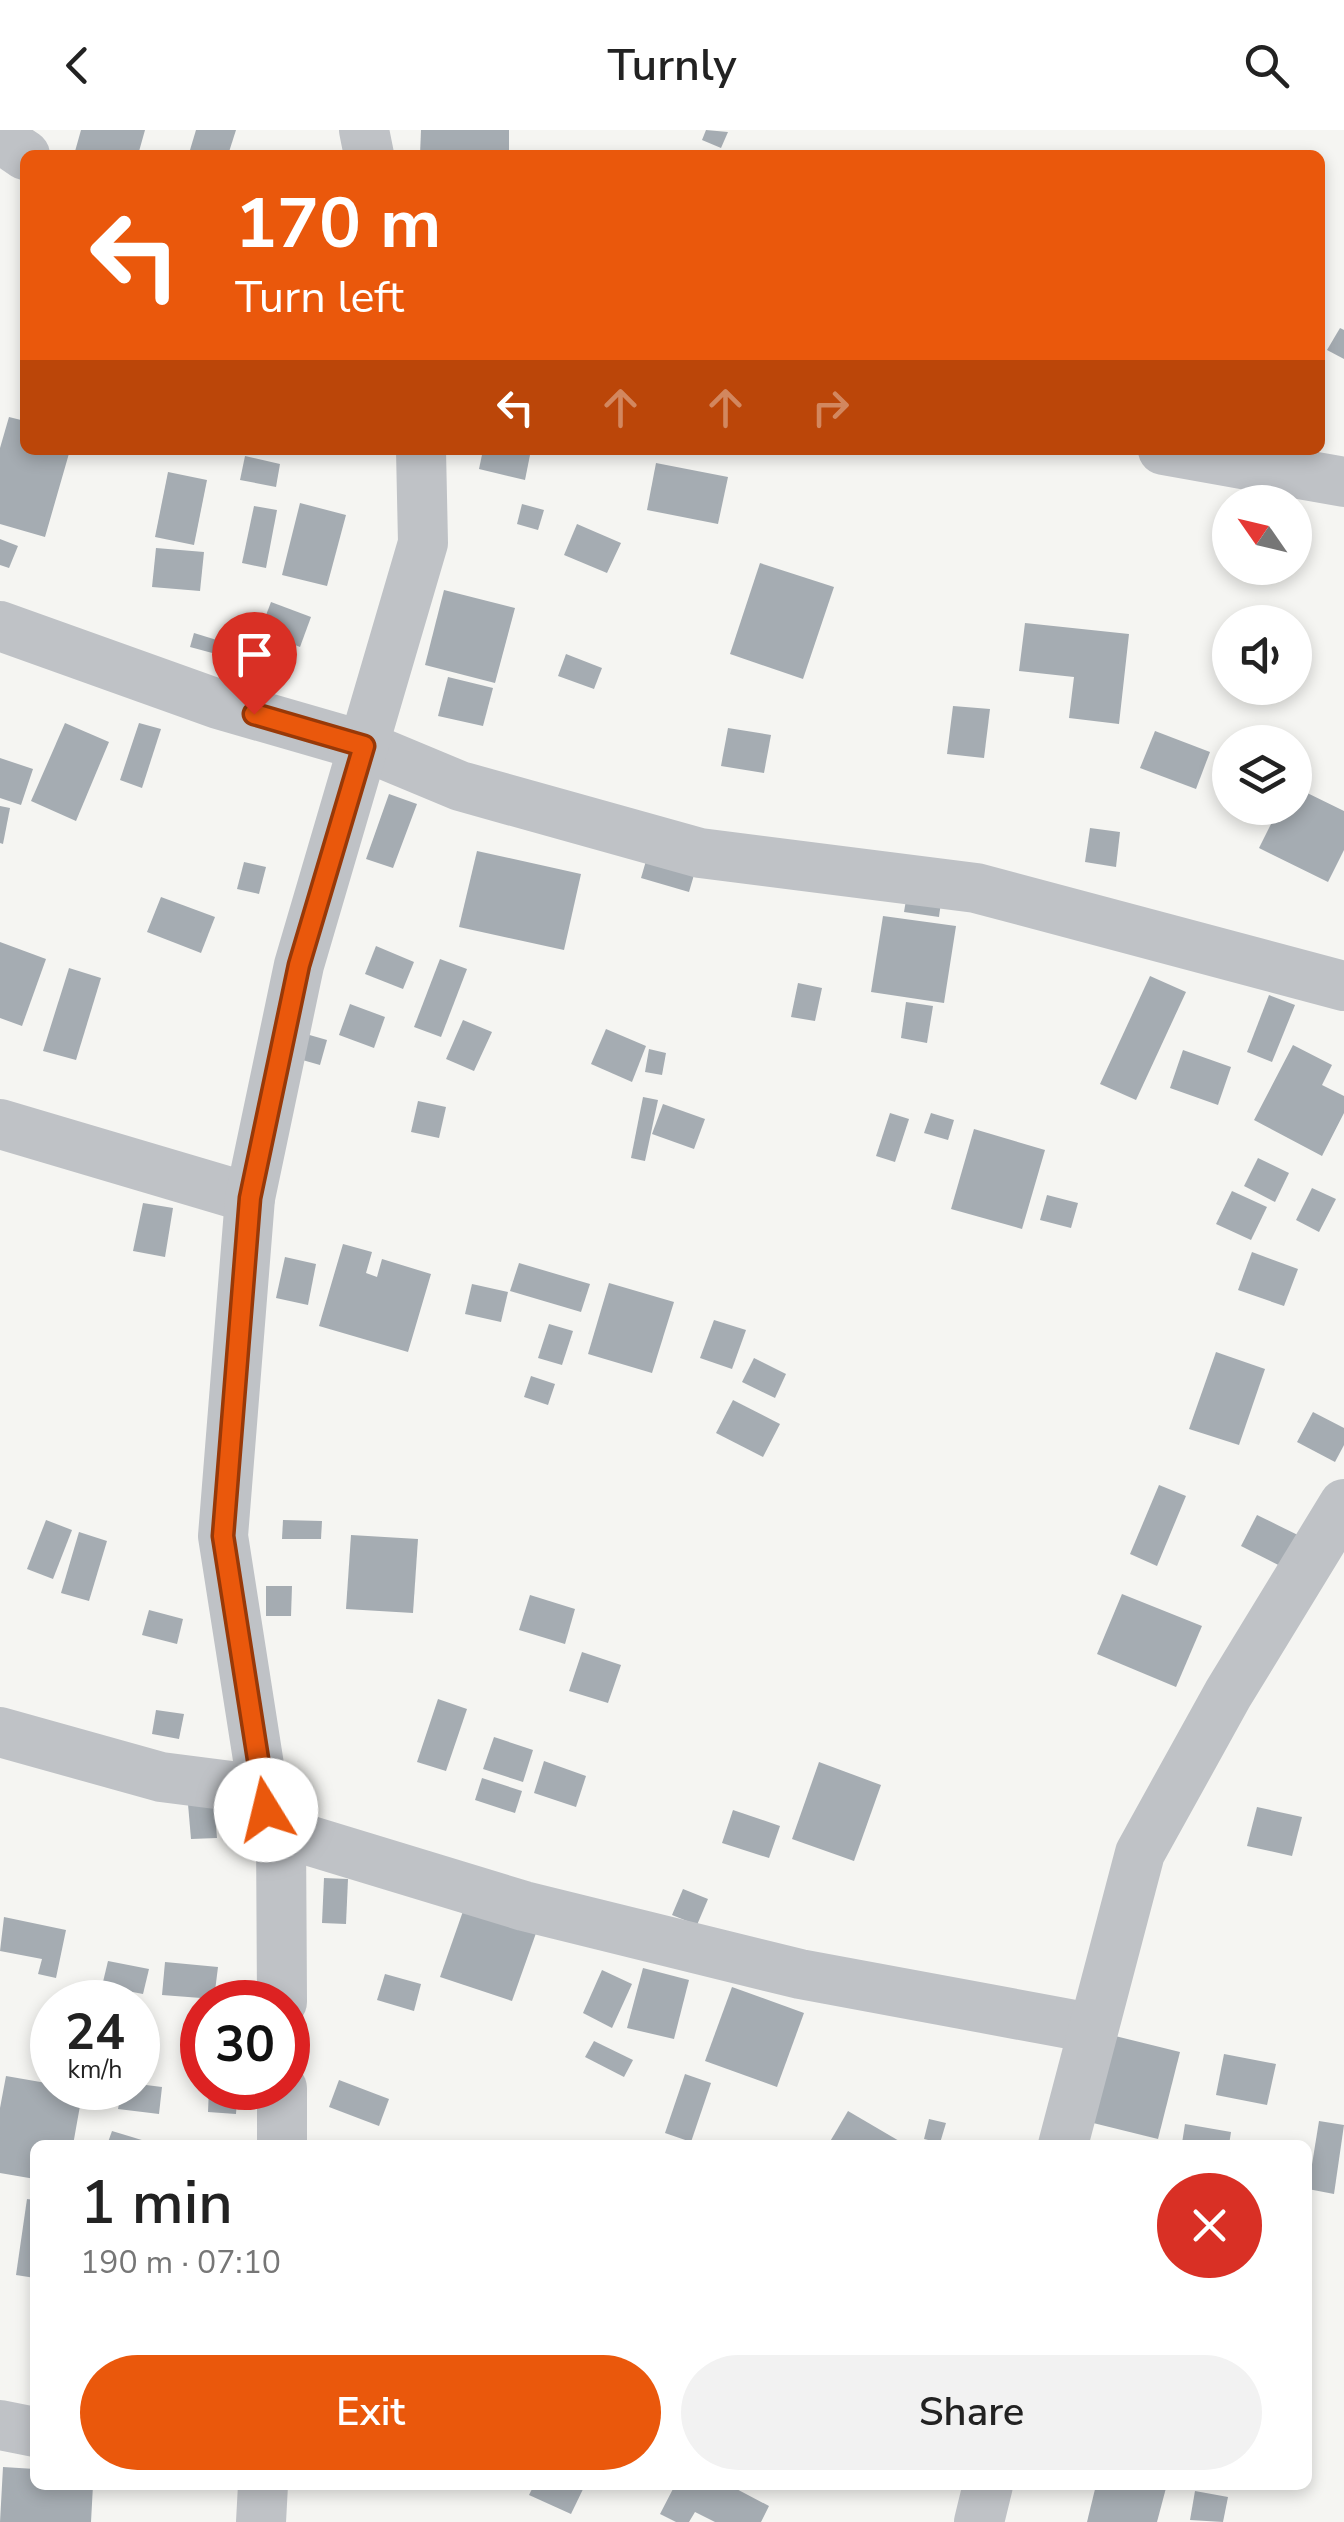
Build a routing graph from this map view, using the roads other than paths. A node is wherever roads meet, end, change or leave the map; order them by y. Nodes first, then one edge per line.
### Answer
1 (421, 455) edge
2 (1190, 455) edge
3 (1344, 482) edge
4 (0, 626) edge
5 (364, 746) junction
6 (1344, 986) edge
7 (0, 1124) edge
8 (250, 1198) junction
9 (1344, 1504) edge
10 (0, 1732) edge
11 (272, 1811) junction
12 (281, 1980) edge
13 (1091, 2028) junction
14 (282, 2110) edge
15 (282, 2140) edge
16 (1063, 2140) edge
17 (0, 2425) edge
18 (30, 2431) edge
19 (263, 2490) edge
20 (987, 2490) edge
21 (261, 2522) edge
22 (979, 2522) edge

1 - 5 street
2 - 3 street
4 - 5 street
5 - 6 street
5 - 8 street
7 - 8 street
8 - 11 street
9 - 13 street
10 - 11 street
11 - 12 street
11 - 13 street
13 - 16 street
14 - 15 street
17 - 18 street
19 - 21 street
20 - 22 street

